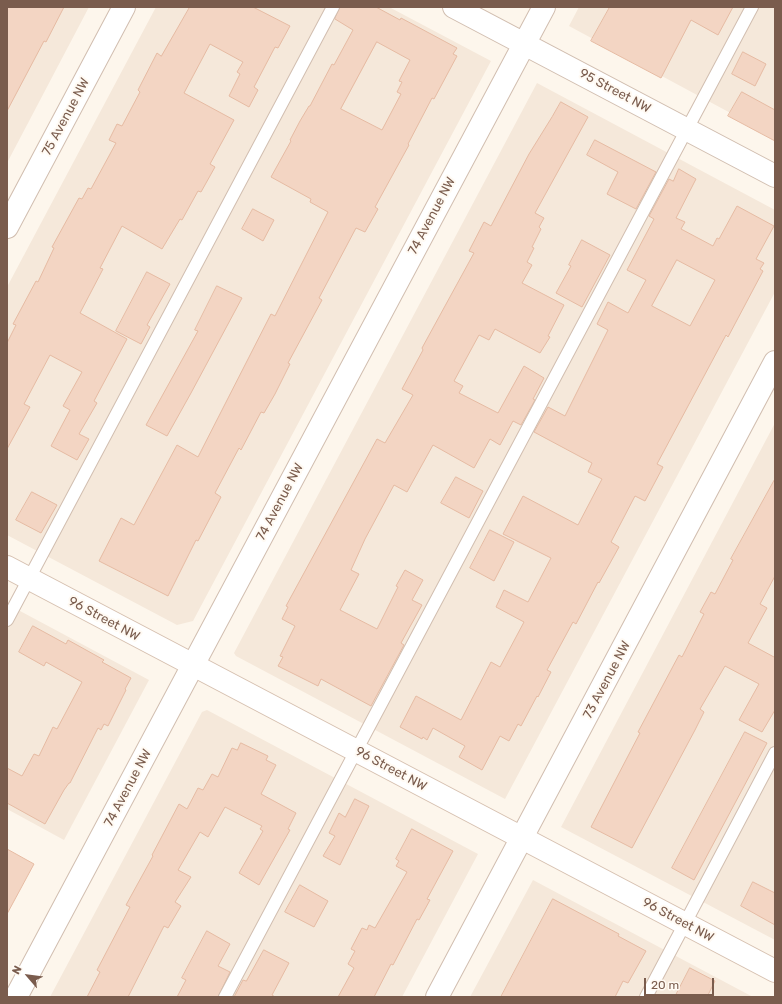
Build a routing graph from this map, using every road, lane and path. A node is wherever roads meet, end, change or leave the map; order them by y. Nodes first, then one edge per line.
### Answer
1 (124, 7) edge
2 (333, 7) edge
3 (454, 7) edge
4 (544, 7) edge
5 (752, 7) edge
6 (524, 43) junction
7 (687, 129) junction
8 (775, 176) edge
9 (7, 228) edge
10 (775, 362) edge
11 (7, 568) edge
12 (29, 579) junction
13 (7, 620) edge
14 (193, 666) junction
15 (355, 751) junction
16 (775, 753) edge
17 (522, 838) junction
18 (685, 923) junction
19 (775, 971) edge
20 (16, 997) edge
21 (225, 997) edge
22 (437, 997) edge
23 (646, 997) edge

1 - 9 street, 75 Avenue NW
2 - 12 lane
3 - 6 street, 95 Street NW
4 - 6 street, 74 Avenue NW
5 - 7 lane
6 - 7 street, 95 Street NW
6 - 14 street, 74 Avenue NW
7 - 8 street, 95 Street NW
7 - 15 lane
10 - 17 street, 73 Avenue NW
11 - 12 street, 96 Street NW
12 - 13 lane
12 - 14 street, 96 Street NW
14 - 15 street, 96 Street NW
14 - 20 street, 74 Avenue NW
15 - 17 street, 96 Street NW
15 - 21 lane
16 - 18 lane
17 - 18 street, 96 Street NW
17 - 22 street, 73 Avenue NW
18 - 19 street, 96 Street NW
18 - 23 lane

